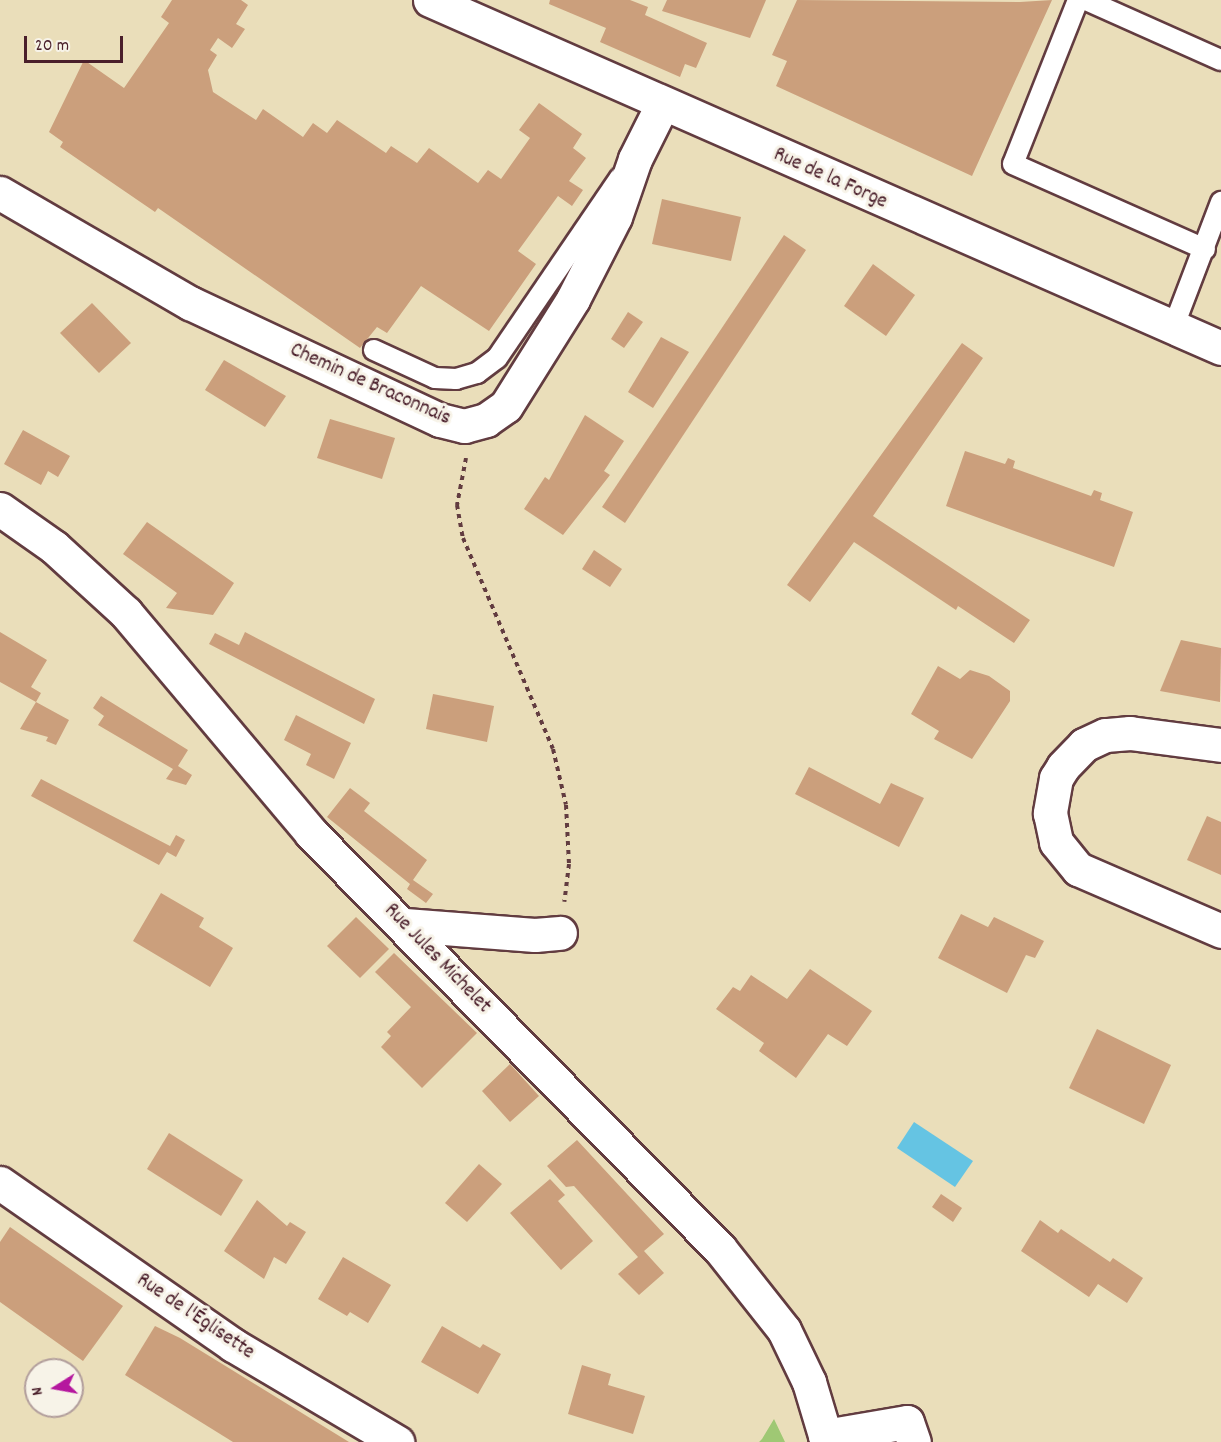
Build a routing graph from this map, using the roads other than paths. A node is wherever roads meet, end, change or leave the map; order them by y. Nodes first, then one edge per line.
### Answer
1 (1078, 0) edge
2 (1086, 0) edge
3 (439, 2) edge
4 (1221, 60) edge
5 (662, 105) junction
6 (635, 159) junction
7 (0, 193) edge
8 (1221, 202) edge
9 (1205, 249) junction
10 (1173, 328) junction
11 (1221, 348) edge
12 (374, 350) dead end
13 (0, 509) edge
14 (1221, 745) edge
15 (405, 925) junction
16 (1221, 931) edge
17 (560, 933) road end
18 (0, 1184) edge
19 (826, 1439) edge
20 (397, 1442) edge
21 (914, 1442) edge

1 - 9 lane
2 - 4 lane
3 - 5 main road, Rue de la Forge
5 - 6 main road, Chemin de Braconnais
5 - 10 main road, Rue de la Forge
6 - 7 main road, Chemin de Braconnais
6 - 12 lane
8 - 9 lane
9 - 10 lane
10 - 11 main road, Rue de la Forge
13 - 15 main road, Rue Jules Michelet
14 - 16 main road
15 - 17 main road
15 - 19 main road, Rue Jules Michelet
18 - 20 main road, Rue de l'Églisette
19 - 21 main road

